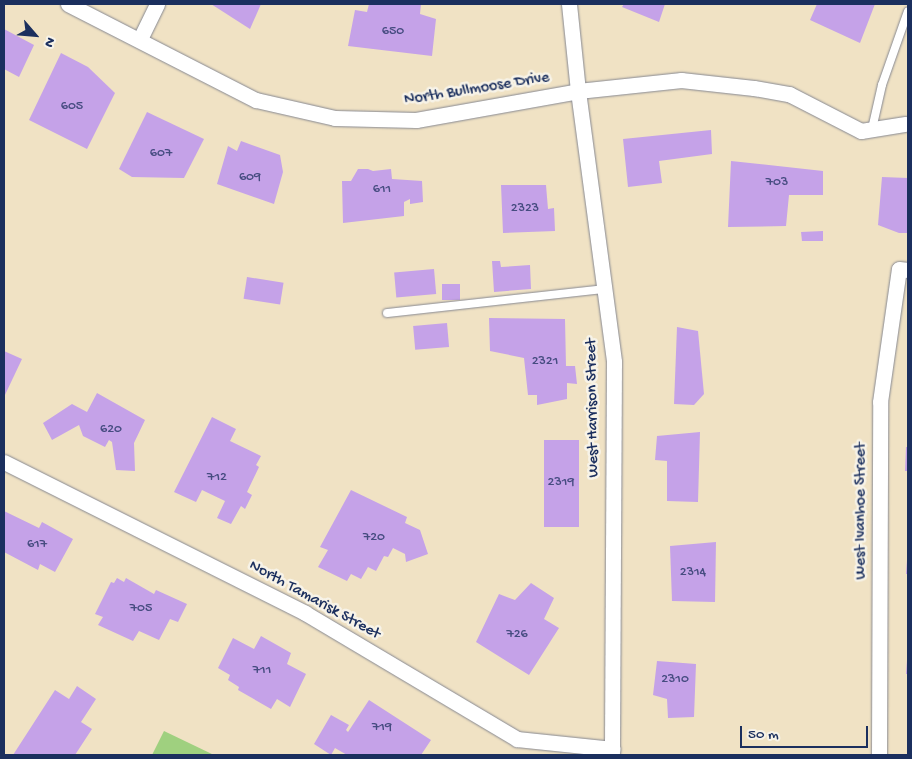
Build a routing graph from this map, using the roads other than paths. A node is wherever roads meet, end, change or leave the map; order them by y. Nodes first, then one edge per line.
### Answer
1 (68, 4) edge
2 (157, 4) edge
3 (569, 4) edge
4 (908, 11) edge
5 (140, 39) junction
6 (578, 91) junction
7 (905, 124) dead end
8 (872, 129) junction
9 (903, 270) edge
10 (604, 290) junction
11 (387, 313) dead end
12 (4, 462) edge
13 (612, 752) edge
14 (879, 755) edge

1 - 5 street, North Bullmoose Drive
2 - 5 street
3 - 6 street, West Harrison Street
4 - 8 lane
5 - 6 street, North Bullmoose Drive
6 - 8 street, North Bullmoose Drive
6 - 10 street, West Harrison Street
7 - 8 street, North Bullmoose Drive
9 - 14 street, West Ivanhoe Street
10 - 11 lane
10 - 13 street, West Harrison Street
12 - 13 street, North Tamarisk Street

